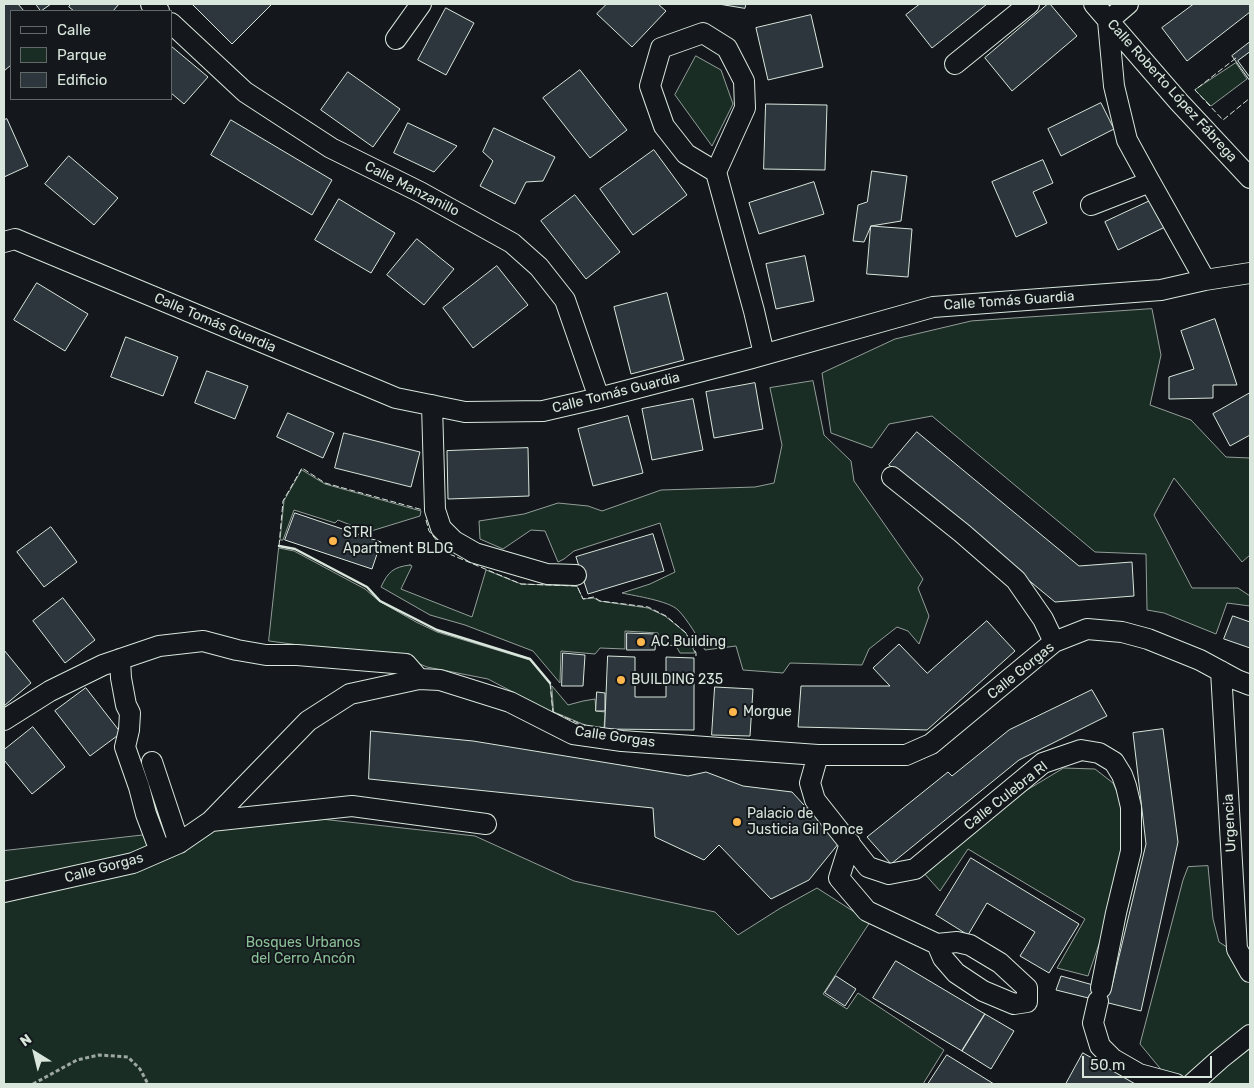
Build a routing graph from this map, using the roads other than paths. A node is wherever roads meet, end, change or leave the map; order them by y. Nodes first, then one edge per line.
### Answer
1 (422, 4) edge
2 (1029, 4) edge
3 (1094, 4) edge
4 (1128, 4) edge
5 (1108, 21) junction
6 (172, 24) edge
7 (396, 39) dead end
8 (955, 64) dead end
9 (716, 172) junction
10 (1250, 178) edge
11 (1150, 182) junction
12 (1090, 205) dead end
13 (7, 238) edge
14 (1250, 273) edge
15 (1205, 280) junction
16 (764, 354) junction
17 (599, 398) junction
18 (432, 405) junction
19 (892, 477) dead end
20 (576, 575) dead end
21 (1054, 642) junction
22 (120, 659) junction
23 (1221, 671) junction
24 (419, 679) junction
25 (1250, 685) edge
26 (4, 720) edge
27 (818, 755) junction
28 (152, 762) dead end
29 (211, 821) junction
30 (486, 824) dead end
31 (179, 843) junction
32 (850, 843) junction
33 (160, 851) junction
34 (4, 892) edge
35 (937, 944) dead end
36 (1250, 972) edge
37 (1250, 1035) edge
38 (1176, 1084) edge
39 (1192, 1084) edge

1 - 7 street
2 - 8 street
3 - 5 street, Calle Roberto López Fábrega
4 - 5 street
5 - 10 street, Calle Roberto López Fábrega
5 - 11 street
6 - 17 street, Calle Manzanillo
9 - 9 street
9 - 16 street
11 - 12 street
11 - 15 street
13 - 18 street, Calle Tomás Guardia
14 - 15 street, Calle Tomás Guardia
15 - 16 street, Calle Tomás Guardia
16 - 17 street, Calle Tomás Guardia
17 - 18 street, Calle Tomás Guardia
18 - 20 street
19 - 21 street
21 - 23 street, Calle Gorgas
21 - 27 street, Calle Gorgas
22 - 24 street
22 - 26 street
22 - 33 street
23 - 25 street, Calle Gorgas
23 - 36 street, Urgencia
24 - 27 street, Calle Gorgas
24 - 29 street, Calle Gorgas
27 - 32 street, Calle Culebra Rl
28 - 31 street
29 - 30 street
29 - 31 street, Calle Gorgas
31 - 33 street, Calle Gorgas
32 - 35 street
32 - 38 street, Calle Culebra Rl
33 - 34 street, Calle Gorgas
37 - 39 street

